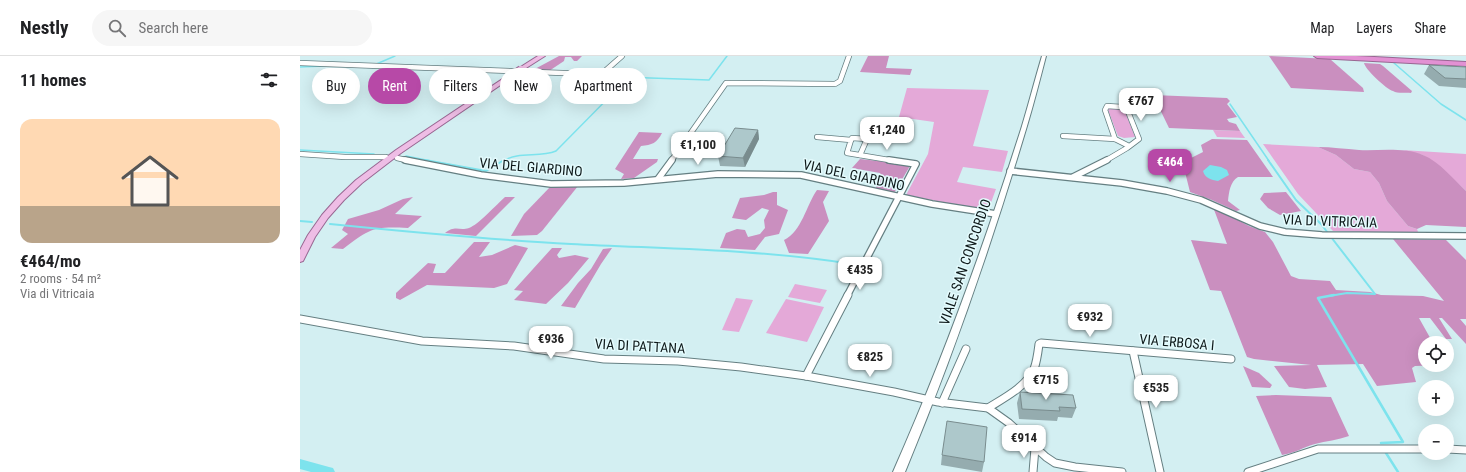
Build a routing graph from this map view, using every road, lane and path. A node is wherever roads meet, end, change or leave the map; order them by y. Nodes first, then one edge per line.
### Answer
1 (542, 56) edge
2 (622, 56) edge
3 (849, 56) edge
4 (1044, 56) edge
5 (1317, 56) edge
6 (1355, 56) edge
7 (1466, 62) edge
8 (300, 63) edge
9 (1063, 136) dead end
10 (817, 137) dead end
11 (1115, 139) junction
12 (851, 140) junction
13 (1130, 146) junction
14 (300, 154) edge
15 (860, 155) junction
16 (386, 157) dead end
17 (396, 158) dead end
18 (1010, 171) junction
19 (1071, 177) junction
20 (658, 179) junction
21 (899, 197) junction
22 (996, 214) junction
23 (1466, 236) edge
24 (300, 259) edge
25 (300, 319) edge
26 (966, 349) dead end
27 (1133, 351) junction
28 (1231, 359) dead end
29 (806, 376) junction
30 (930, 400) junction
31 (942, 403) junction
32 (988, 408) junction
33 (1035, 448) junction
34 (1418, 449) edge
35 (1454, 450) edge
36 (1466, 450) edge
37 (899, 472) edge
38 (1033, 472) edge
39 (1122, 472) edge
40 (1160, 472) edge
41 (1248, 472) edge

1 - 24 main road
2 - 8 street
3 - 20 street
4 - 18 main road, VIALE SAN CONCORDIO
5 - 7 highway
6 - 7 highway
9 - 11 street
10 - 12 street
11 - 13 street
11 - 13 street
12 - 15 street
12 - 15 street
13 - 19 street
14 - 16 street
15 - 21 street
17 - 20 street, VIA DEL GIARDINO
18 - 19 street, VIA DI VITRICAIA
18 - 22 main road, VIALE SAN CONCORDIO
19 - 23 street, VIA DI VITRICAIA
20 - 21 street, VIA DEL GIARDINO
21 - 22 street, VIA DEL GIARDINO
21 - 29 street
22 - 30 main road, VIALE SAN CONCORDIO
25 - 29 street, VIA DI PATTANA
26 - 31 street
27 - 28 street, VIA ERBOSA I
27 - 32 street, VIA ERBOSA I
27 - 40 street
29 - 30 street, VIA DI PATTANA
30 - 31 street, VIA DI PATTANA
30 - 37 main road, VIALE SAN CONCORDIO
31 - 32 street, VIA DI PATTANA
32 - 33 street
33 - 38 street
33 - 39 street
34 - 41 street
35 - 36 street

